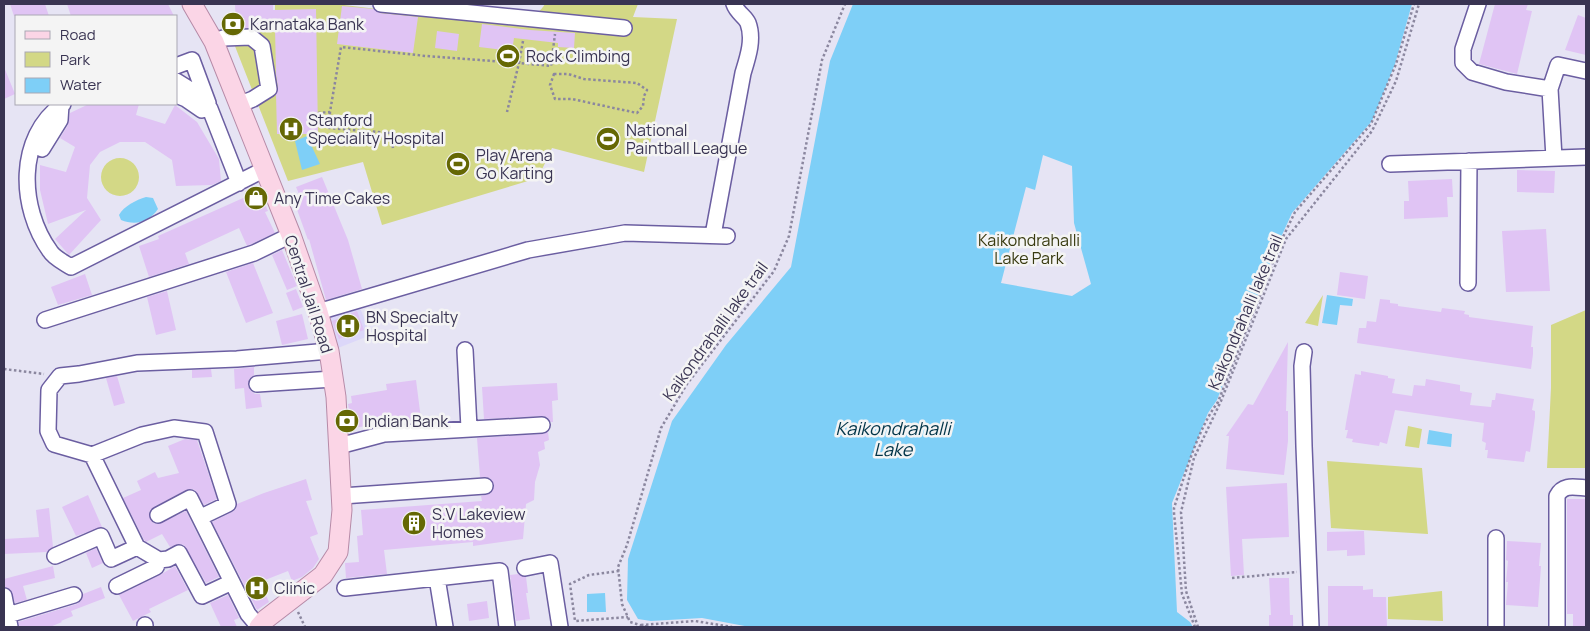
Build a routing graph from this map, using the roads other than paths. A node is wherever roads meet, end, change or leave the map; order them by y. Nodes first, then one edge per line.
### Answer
1 (192, 4) edge
2 (381, 4) edge
3 (734, 4) edge
4 (1478, 4) edge
5 (624, 28) dead end
6 (214, 42) junction
7 (178, 65) edge
8 (1586, 71) edge
9 (178, 82) edge
10 (1550, 89) junction
11 (178, 96) edge
12 (61, 105) edge
13 (62, 105) edge
14 (238, 105) junction
15 (212, 113) junction
16 (42, 148) dead end
17 (1586, 157) edge
18 (1554, 158) junction
19 (1469, 161) junction
20 (1390, 164) dead end
21 (265, 169) junction
22 (239, 182) junction
23 (291, 235) junction
24 (1468, 283) dead end
25 (318, 312) junction
26 (45, 320) dead end
27 (465, 350) dead end
28 (329, 351) junction
29 (1304, 352) dead end
30 (333, 379) junction
31 (257, 384) dead end
32 (542, 425) dead end
33 (469, 428) junction
34 (339, 446) junction
35 (92, 455) junction
36 (485, 486) dead end
37 (1586, 488) edge
38 (342, 496) junction
39 (158, 515) dead end
40 (201, 517) junction
41 (1496, 538) dead end
42 (137, 547) junction
43 (55, 556) dead end
44 (159, 560) junction
45 (525, 568) dead end
46 (438, 578) junction
47 (232, 582) junction
48 (117, 586) dead end
49 (345, 588) dead end
50 (74, 595) dead end
51 (4, 596) edge
52 (8, 622) edge
53 (259, 627) edge
54 (445, 627) edge
55 (507, 627) edge
56 (560, 627) edge
57 (1312, 627) edge
58 (1496, 627) edge
59 (1557, 627) edge

1 - 6 main road, Central Jail Road
2 - 5 street
3 - 25 street
4 - 10 street
6 - 14 main road, Central Jail Road
6 - 14 street
7 - 15 street
8 - 10 street
9 - 15 street
10 - 18 street
11 - 15 street
12 - 22 street
13 - 16 street
14 - 21 main road, Central Jail Road
15 - 22 street
17 - 18 street
18 - 19 street
19 - 20 street
19 - 24 street
21 - 22 street
21 - 23 main road, Central Jail Road
23 - 25 main road, Central Jail Road
23 - 26 street
25 - 28 main road, Central Jail Road
27 - 33 street
28 - 30 main road, Central Jail Road
28 - 35 street
29 - 57 street
30 - 31 street
30 - 34 main road, Central Jail Road
32 - 33 street
33 - 34 street
34 - 38 main road, Central Jail Road
35 - 40 street
35 - 42 street
36 - 38 street
37 - 59 street
38 - 53 main road, Central Jail Road
39 - 40 street
40 - 47 street
41 - 58 street
42 - 43 street
42 - 44 street
44 - 47 street
44 - 48 street
45 - 56 street
46 - 49 street
46 - 54 street
46 - 55 street
47 - 53 street
50 - 52 street
51 - 52 street

